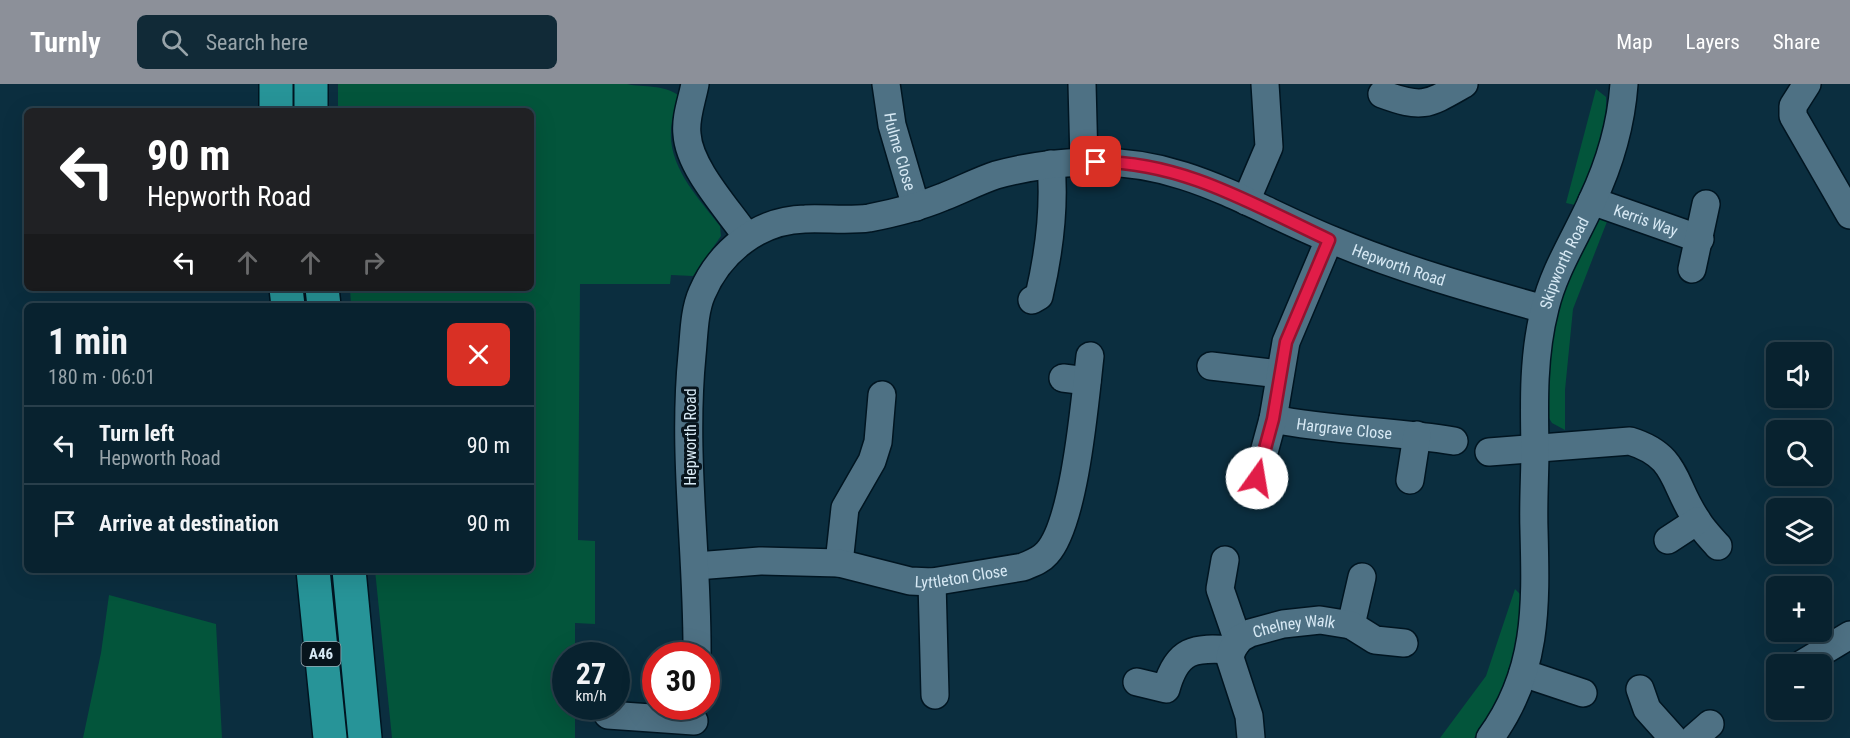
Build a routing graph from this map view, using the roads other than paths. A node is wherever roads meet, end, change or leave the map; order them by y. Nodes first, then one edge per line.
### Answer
1 (276, 84) edge
2 (311, 84) edge
3 (695, 84) edge
4 (1082, 84) edge
5 (1265, 84) edge
6 (1464, 84) edge
7 (1624, 84) edge
8 (1807, 84) edge
9 (880, 92) edge
10 (1382, 94) dead end
11 (276, 108) edge
12 (312, 108) edge
13 (1084, 162) junction
14 (1051, 164) junction
15 (1246, 201) junction
16 (1592, 201) junction
17 (1706, 204) dead end
18 (916, 207) junction
19 (1850, 215) edge
20 (747, 237) junction
21 (1700, 239) junction
22 (1329, 240) junction
23 (1692, 270) dead end
24 (1032, 300) dead end
25 (1544, 309) junction
26 (1211, 366) dead end
27 (1080, 372) dead end
28 (1280, 374) junction
29 (889, 408) dead end
30 (1273, 419) junction
31 (1417, 435) junction
32 (1454, 441) dead end
33 (1535, 448) junction
34 (1489, 452) dead end
35 (1257, 478) dead end
36 (1410, 480) dead end
37 (1697, 520) junction
38 (1668, 540) dead end
39 (1718, 546) dead end
40 (1225, 560) dead end
41 (839, 563) junction
42 (696, 566) junction
43 (313, 573) edge
44 (349, 573) edge
45 (1362, 577) dead end
46 (932, 582) junction
47 (1351, 625) junction
48 (1850, 635) edge
49 (697, 642) edge
50 (1404, 643) dead end
51 (1235, 645) junction
52 (1819, 654) edge
53 (1523, 673) junction
54 (926, 681) dead end
55 (1137, 682) dead end
56 (1640, 689) dead end
57 (1583, 693) dead end
58 (630, 717) edge
59 (696, 722) edge
60 (1666, 731) edge
61 (330, 738) edge
62 (365, 738) edge
63 (1251, 738) edge
64 (1490, 738) edge

1 - 11 highway
2 - 12 highway
3 - 20 street
4 - 13 street
5 - 15 street
6 - 10 street
7 - 16 street, Skipworth Road
8 - 19 street
9 - 18 street, Hulme Close
13 - 14 street, Hepworth Road
13 - 15 street, Hepworth Road
14 - 18 street, Hepworth Road
14 - 24 street
15 - 22 street, Hepworth Road
16 - 21 street, Kerris Way
16 - 25 street, Skipworth Road
17 - 21 street, Kerris Way
18 - 20 street, Hepworth Road
20 - 42 street, Hepworth Road
21 - 23 street, Kerris Way
22 - 25 street, Hepworth Road
22 - 28 street, Hargrave Close
25 - 33 street, Skipworth Road
26 - 28 street
27 - 46 street, Lyttleton Close
28 - 30 street, Hargrave Close
29 - 41 street
30 - 31 street, Hargrave Close
30 - 35 street, Hargrave Close
31 - 32 street, Hargrave Close
31 - 36 street, Hargrave Close
33 - 34 street
33 - 37 street
33 - 53 street, Skipworth Road
37 - 38 street
37 - 39 street
40 - 51 street, Chelney Walk
41 - 42 street, Lyttleton Close
41 - 46 street, Lyttleton Close
42 - 49 street, Hepworth Road
43 - 61 highway, A46
44 - 62 highway, A46
45 - 47 street, Chelney Walk
46 - 54 street
47 - 50 street, Chelney Walk
47 - 51 street, Chelney Walk
48 - 52 street
51 - 55 street, Chelney Walk
51 - 63 street, Chelney Walk
53 - 57 street
53 - 64 street, Skipworth Road
56 - 60 street
58 - 59 street

